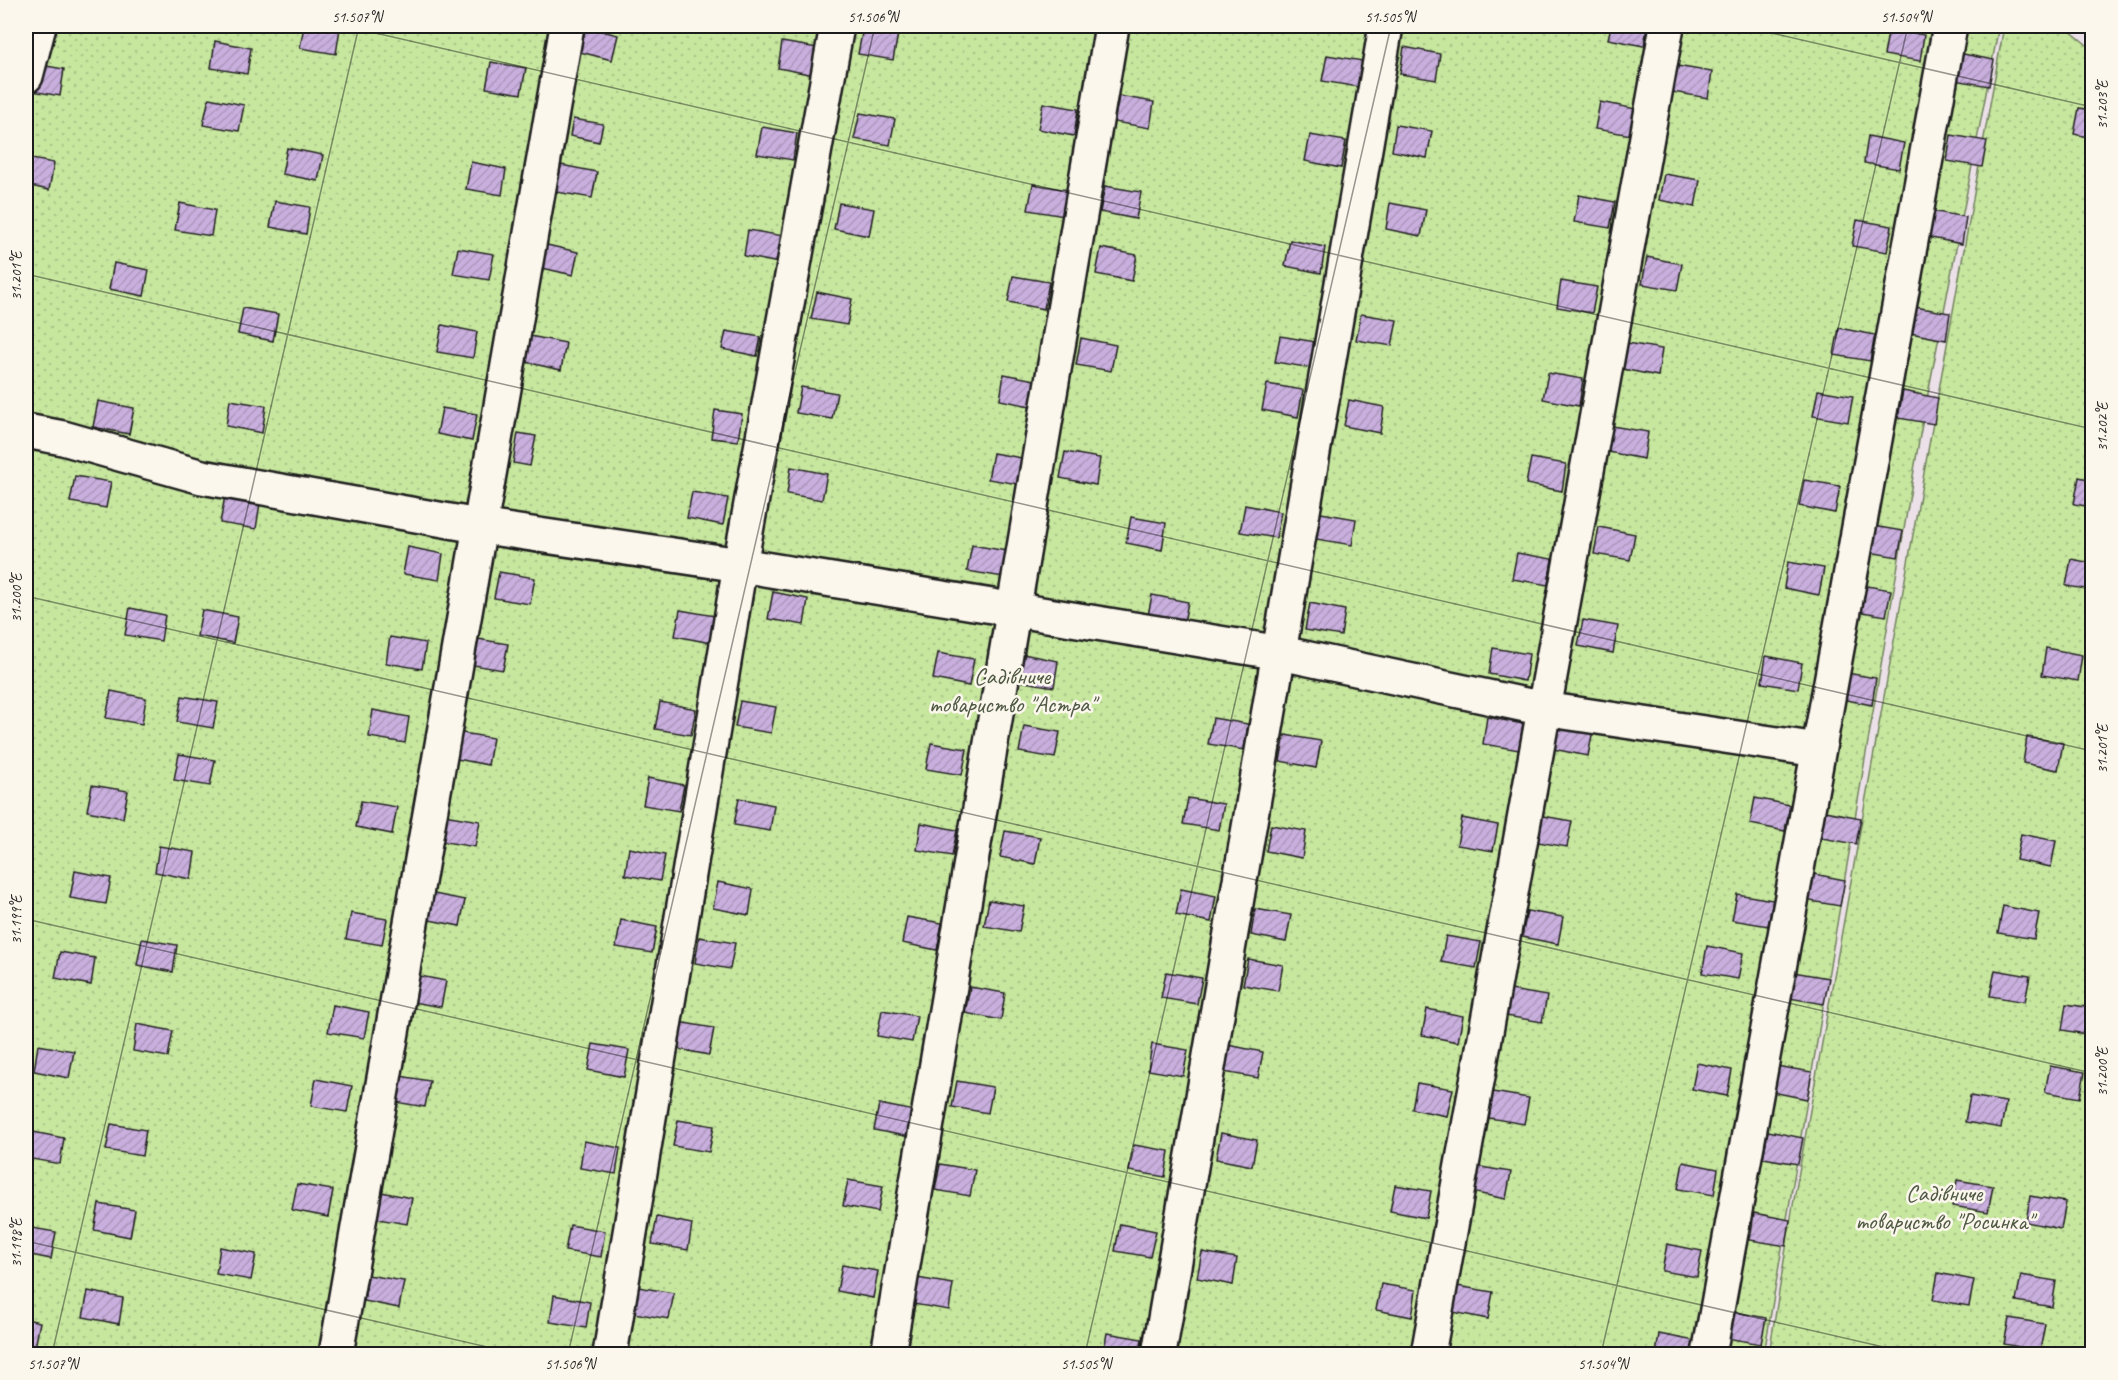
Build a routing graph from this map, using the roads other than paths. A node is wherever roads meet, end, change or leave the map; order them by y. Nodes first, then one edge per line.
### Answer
1 (39, 26) edge
2 (567, 26) edge
3 (837, 26) edge
4 (1112, 26) edge
5 (1386, 26) edge
6 (1667, 26) edge
7 (1950, 26) edge
8 (26, 76) edge
9 (26, 431) edge
10 (478, 526) junction
11 (740, 565) junction
12 (1012, 610) junction
13 (1281, 653) junction
14 (1544, 709) junction
15 (1818, 750) junction
16 (336, 1354) edge
17 (610, 1354) edge
18 (888, 1354) edge
19 (1159, 1354) edge
20 (1428, 1354) edge
21 (1709, 1354) edge

1 - 8 street
2 - 10 street
3 - 11 street
4 - 12 street
5 - 13 street
6 - 14 street
7 - 15 street
9 - 10 street
10 - 11 street
10 - 16 street
11 - 12 street
11 - 17 street
12 - 13 street
12 - 18 street
13 - 14 street
13 - 19 street
14 - 15 street
14 - 20 street
15 - 21 street

